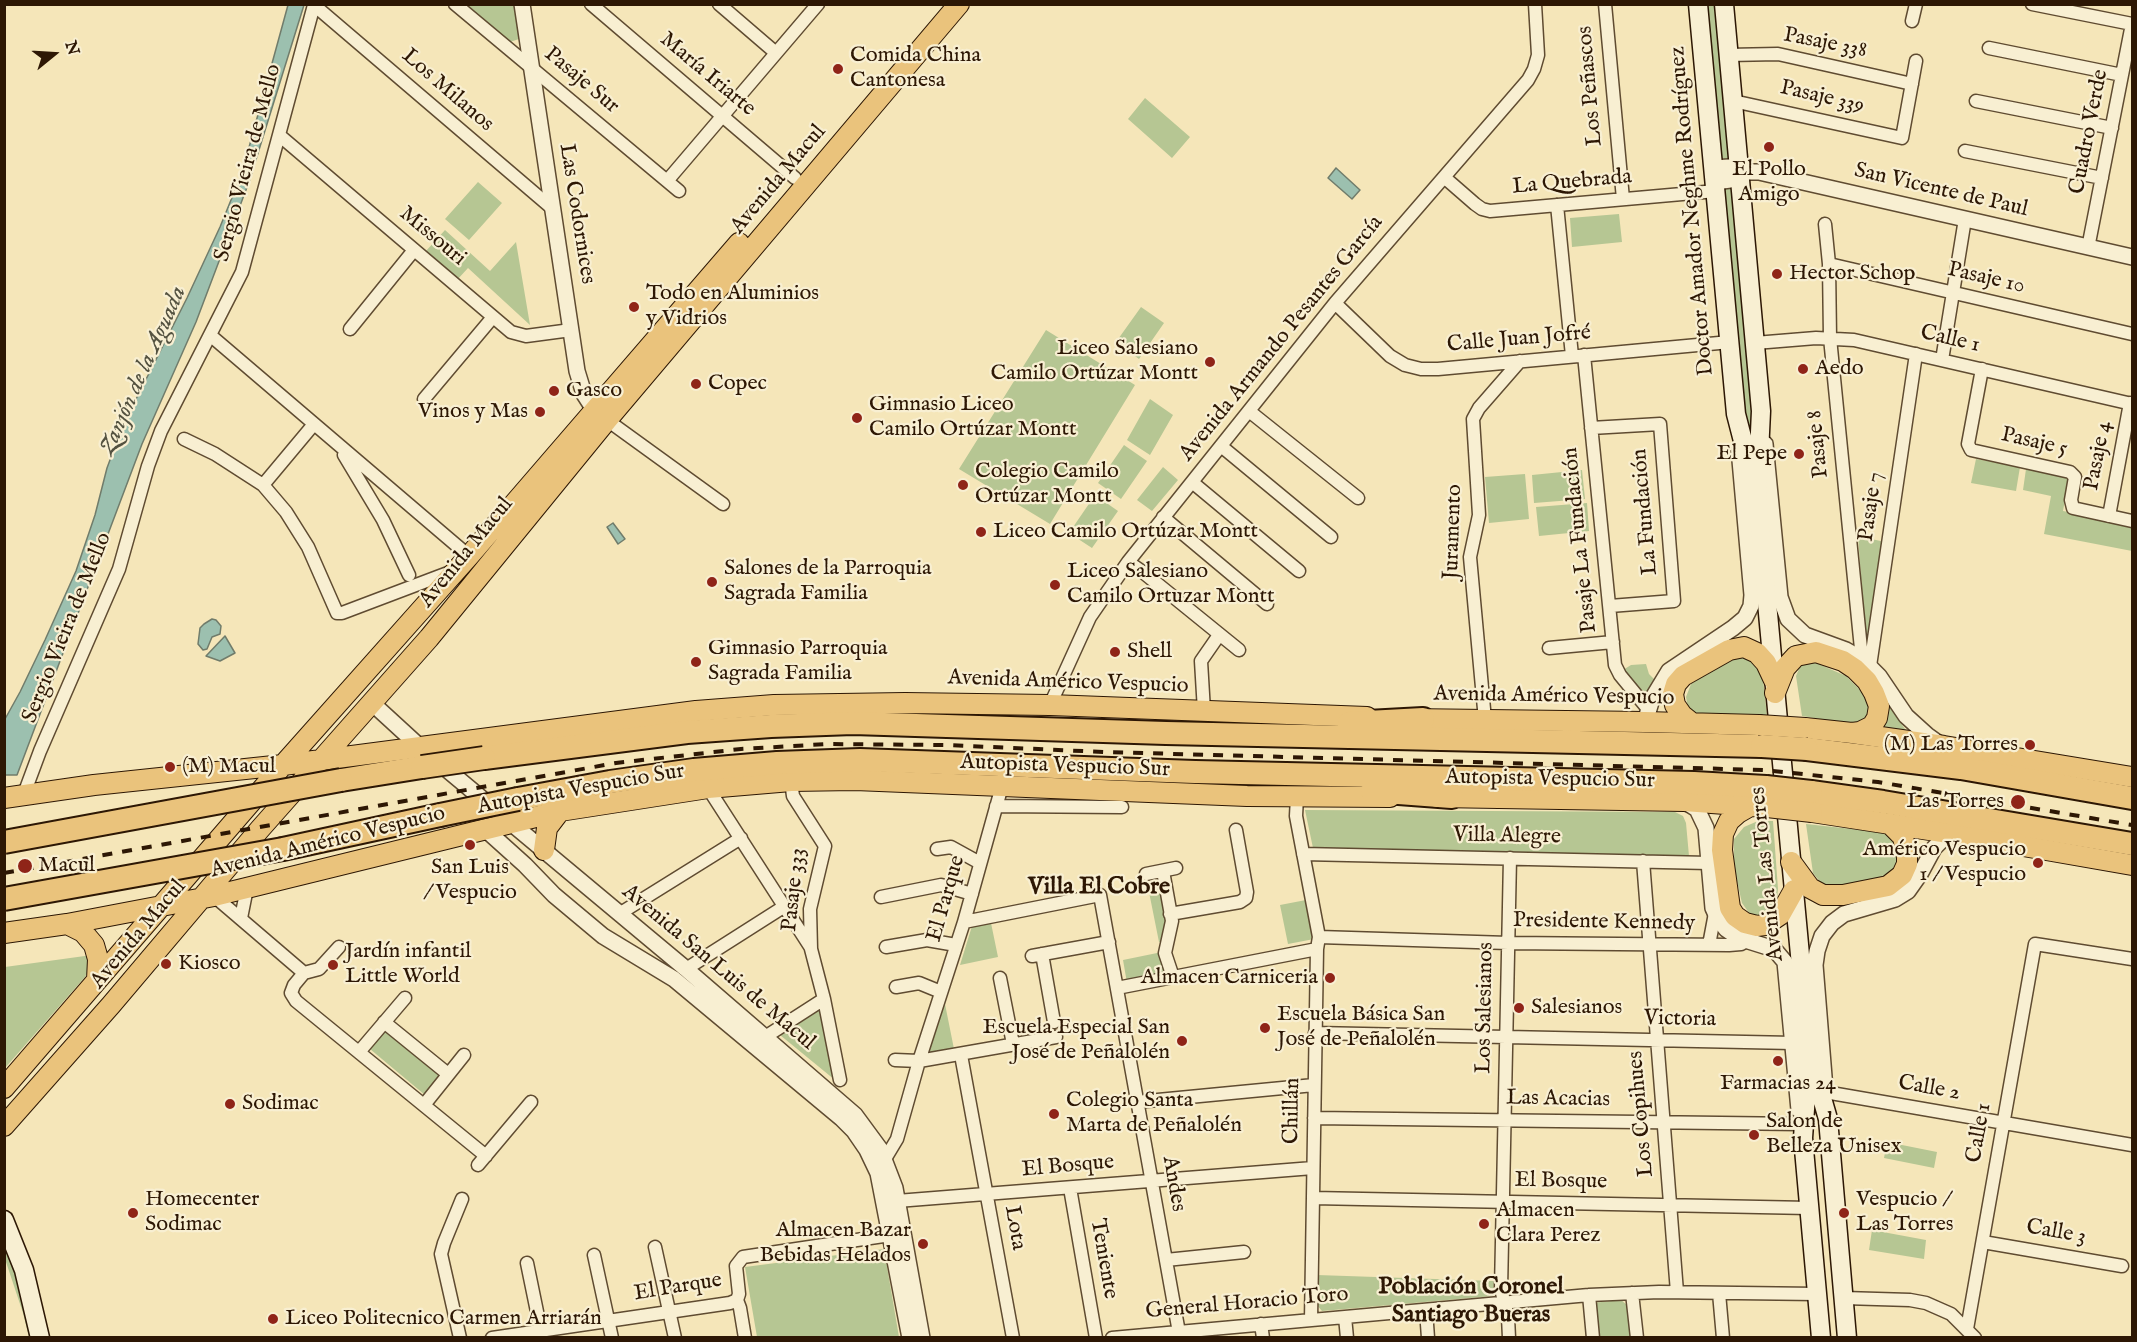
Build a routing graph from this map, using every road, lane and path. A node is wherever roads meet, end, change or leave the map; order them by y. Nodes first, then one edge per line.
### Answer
1 (455, 4) edge
2 (522, 4) edge
3 (591, 4) edge
4 (719, 4) edge
5 (818, 4) edge
6 (942, 4) edge
7 (959, 4) edge
8 (1535, 4) edge
9 (1605, 4) edge
10 (1698, 4) edge
11 (1724, 4) edge
12 (1916, 4) edge
13 (2032, 4) edge
14 (314, 5) edge
15 (1912, 21) dead end
16 (2133, 24) edge
17 (1989, 48) dead end
18 (776, 53) junction
19 (1728, 55) junction
20 (1916, 61) dead end
21 (531, 68) junction
22 (2125, 82) edge
23 (1912, 84) junction
24 (1733, 101) junction
25 (1976, 101) dead end
26 (723, 116) junction
27 (2112, 128) junction
28 (279, 135) junction
29 (1965, 151) dead end
30 (1739, 172) junction
31 (1444, 177) junction
32 (795, 178) junction
33 (2102, 178) junction
34 (1715, 180) junction
35 (667, 181) junction
36 (679, 190) dead end
37 (1623, 199) junction
38 (1557, 205) junction
39 (553, 209) junction
40 (1965, 219) junction
41 (1825, 224) dead end
42 (2088, 248) junction
43 (414, 250) junction
44 (2133, 257) edge
45 (1829, 264) junction
46 (1952, 293) junction
47 (1335, 303) junction
48 (493, 317) junction
49 (350, 329) dead end
50 (571, 330) junction
51 (2133, 334) edge
52 (210, 335) junction
53 (1830, 338) junction
54 (1730, 342) junction
55 (1755, 343) junction
56 (1916, 354) junction
57 (1578, 356) junction
58 (1942, 360) junction
59 (1520, 361) junction
60 (1982, 369) junction
61 (424, 399) dead end
62 (2131, 403) edge
63 (1249, 411) junction
64 (1761, 411) junction
65 (1736, 414) junction
66 (601, 415) junction
67 (314, 424) junction
68 (1591, 428) junction
69 (184, 440) dead end
70 (335, 442) junction
71 (1221, 446) junction
72 (1192, 482) junction
73 (264, 485) junction
74 (1756, 496) junction
75 (1358, 498) dead end
76 (723, 504) dead end
77 (2109, 516) junction
78 (1163, 517) junction
79 (2133, 521) edge
80 (1331, 537) dead end
81 (1128, 562) junction
82 (462, 563) junction
83 (1299, 570) dead end
84 (409, 575) dead end
85 (1268, 604) dead end
86 (1610, 606) junction
87 (1220, 634) junction
88 (1613, 642) junction
89 (1549, 648) dead end
90 (1239, 650) dead end
91 (1866, 662) junction
92 (1774, 687) junction
93 (372, 704) junction
94 (1050, 705) junction
95 (1204, 711) junction
96 (1647, 715) junction
97 (1423, 719) junction
98 (1485, 720) junction
99 (1692, 723) junction
100 (1166, 733) junction
101 (1852, 733) junction
102 (1760, 736) junction
103 (1806, 739) junction
104 (1944, 746) junction
105 (421, 757) junction
106 (323, 759) junction
107 (283, 765) junction
108 (1195, 772) junction
109 (2133, 777) edge
110 (791, 782) junction
111 (1002, 786) junction
112 (708, 788) junction
113 (12, 797) edge
114 (1297, 797) junction
115 (1452, 797) junction
116 (2133, 798) edge
117 (1762, 800) junction
118 (1684, 801) junction
119 (1811, 802) junction
120 (996, 806) junction
121 (1122, 807) dead end
122 (560, 811) junction
123 (510, 823) junction
124 (1889, 823) junction
125 (485, 829) junction
126 (1236, 830) dead end
127 (1949, 833) junction
128 (741, 838) junction
129 (4, 842) edge
130 (2133, 844) edge
131 (937, 849) dead end
132 (544, 850) junction
133 (1303, 854) junction
134 (1510, 858) junction
135 (1643, 861) junction
136 (1709, 862) junction
137 (1791, 862) junction
138 (980, 863) junction
139 (2133, 865) edge
140 (1176, 868) dead end
141 (1162, 871) junction
142 (571, 873) junction
143 (1146, 874) dead end
144 (247, 888) junction
145 (546, 888) junction
146 (1794, 890) junction
147 (972, 894) junction
148 (208, 897) junction
149 (881, 897) dead end
150 (4, 899) edge
151 (784, 906) junction
152 (159, 908) junction
153 (1715, 913) junction
154 (619, 914) junction
155 (1170, 914) junction
156 (241, 918) junction
157 (964, 921) junction
158 (67, 924) junction
159 (4, 933) edge
160 (1746, 941) junction
161 (1109, 942) junction
162 (1318, 943) junction
163 (1508, 943) junction
164 (956, 945) junction
165 (1650, 945) junction
166 (1709, 945) junction
167 (886, 946) dead end
168 (339, 947) dead end
169 (811, 949) junction
170 (2133, 959) edge
171 (686, 969) junction
172 (304, 973) junction
173 (1173, 977) junction
174 (1000, 978) dead end
175 (97, 980) junction
176 (896, 987) dead end
177 (1117, 988) junction
178 (941, 992) junction
179 (405, 998) dead end
180 (824, 999) junction
181 (384, 1022) junction
182 (1054, 1022) dead end
183 (1315, 1033) junction
184 (1056, 1036) dead end
185 (765, 1037) junction
186 (1506, 1037) junction
187 (1658, 1041) junction
188 (1013, 1044) junction
189 (1801, 1047) junction
190 (359, 1052) junction
191 (464, 1055) dead end
192 (961, 1055) junction
193 (895, 1059) dead end
194 (919, 1061) junction
195 (448, 1074) junction
196 (840, 1080) dead end
197 (1314, 1085) junction
198 (4, 1088) edge
199 (1825, 1092) junction
200 (531, 1102) dead end
201 (1137, 1102) junction
202 (424, 1104) junction
203 (1314, 1118) junction
204 (1827, 1119) junction
205 (1504, 1120) junction
206 (1664, 1123) junction
207 (2003, 1123) junction
208 (4, 1126) edge
209 (1802, 1131) junction
210 (2133, 1145) edge
211 (885, 1159) junction
212 (1313, 1167) junction
213 (1151, 1181) junction
214 (1070, 1188) junction
215 (987, 1194) junction
216 (462, 1198) dead end
217 (1313, 1198) junction
218 (897, 1201) junction
219 (1503, 1202) junction
220 (1671, 1205) junction
221 (1809, 1208) junction
222 (4, 1220) edge
223 (896, 1234) junction
224 (1983, 1242) junction
225 (655, 1247) dead end
226 (1244, 1252) dead end
227 (594, 1255) dead end
228 (1166, 1260) junction
229 (527, 1263) dead end
230 (2122, 1266) dead end
231 (1677, 1292) junction
232 (1632, 1293) junction
233 (1719, 1293) junction
234 (1589, 1295) junction
235 (1817, 1298) junction
236 (1844, 1298) junction
237 (737, 1300) junction
238 (1503, 1303) junction
239 (1426, 1310) junction
240 (670, 1312) junction
241 (1345, 1317) junction
242 (1311, 1320) junction
243 (608, 1321) junction
244 (1261, 1324) junction
245 (1971, 1333) edge
246 (542, 1334) edge
247 (1179, 1335) edge
248 (40, 1338) edge
249 (460, 1338) edge
250 (492, 1338) edge
251 (612, 1338) edge
252 (675, 1338) edge
253 (745, 1338) edge
254 (910, 1338) edge
255 (922, 1338) edge
256 (1013, 1338) edge
257 (1096, 1338) edge
258 (1112, 1338) edge
259 (1263, 1338) edge
260 (1347, 1338) edge
261 (1428, 1338) edge
262 (1509, 1338) edge
263 (1593, 1338) edge
264 (1637, 1338) edge
265 (1723, 1338) edge
266 (1821, 1338) edge
267 (1847, 1338) edge

1 - 21 street, Pasaje Sur
2 - 21 street, Las Codornices
3 - 26 street, María Iriarte
4 - 18 street
5 - 18 street
6 - 32 main road, Avenida Macul
7 - 66 main road, Avenida Macul
8 - 31 street, Avenida Armando Pesantes García
9 - 37 street, Los Peñascos
10 - 34 main road, Doctor Amador Neghme Rodríguez
11 - 19 main road, Doctor Amador Neghme Rodríguez
12 - 15 street
13 - 16 street
14 - 28 street, Sergio Vieira de Mello
14 - 39 street, Los Milanos
16 - 22 street, Cuadro Verde
17 - 22 street
18 - 26 street
19 - 23 street, Pasaje 338
19 - 24 main road, Doctor Amador Neghme Rodríguez
20 - 23 street
21 - 35 street, Pasaje Sur
21 - 39 street, Las Codornices
22 - 27 street, Cuadro Verde
23 - 24 street, Pasaje 339
24 - 30 main road, Doctor Amador Neghme Rodríguez
25 - 27 street
26 - 32 street, María Iriarte
26 - 35 street
27 - 33 street, Cuadro Verde
28 - 43 street, Missouri
28 - 52 street, Sergio Vieira de Mello
29 - 33 street
30 - 34 street, San Vicente de Paul
30 - 40 street, San Vicente de Paul
30 - 55 main road, Doctor Amador Neghme Rodríguez
31 - 38 street, La Quebrada
31 - 47 street, Avenida Armando Pesantes García
32 - 66 main road, Avenida Macul
33 - 42 street, Cuadro Verde
34 - 37 street, La Quebrada
34 - 54 main road, Doctor Amador Neghme Rodríguez
35 - 36 street, Pasaje Sur
37 - 38 street, La Quebrada
38 - 57 street
39 - 50 street, Las Codornices
40 - 42 street, San Vicente de Paul
40 - 46 street
41 - 45 street, Pasaje 8
42 - 44 street, San Vicente de Paul
43 - 48 street, Missouri
43 - 49 street
45 - 46 street, Pasaje 10
45 - 53 street, Pasaje 8
46 - 51 street, Pasaje 10
46 - 58 street
47 - 59 street, Calle Juan Jofré
47 - 63 street, Avenida Armando Pesantes García
48 - 50 street, Missouri
48 - 61 street
50 - 66 street, Las Codornices
52 - 67 street
52 - 113 street, Sergio Vieira de Mello
53 - 55 street, Calle 1
53 - 56 street, Calle 1
53 - 91 street, Pasaje 8
54 - 57 street, Calle Juan Jofré
54 - 65 main road, Doctor Amador Neghme Rodríguez
55 - 64 main road, Doctor Amador Neghme Rodríguez
56 - 58 street, Calle 1
56 - 91 street, Pasaje 7
57 - 59 street, Calle Juan Jofré
57 - 68 street, Pasaje La Fundación
58 - 60 street, Calle 1
59 - 98 street, Juramento
60 - 62 street, Calle 1
60 - 77 street, Pasaje 5
62 - 77 street, Pasaje 4
63 - 71 street, Avenida Armando Pesantes García
63 - 75 street
64 - 74 main road, Doctor Amador Neghme Rodríguez
64 - 91 street, Doctor Amador Neghme Rodríguez
65 - 74 main road, Doctor Amador Neghme Rodríguez
65 - 96 street, Doctor Amador Neghme Rodríguez
66 - 76 street
66 - 82 main road, Avenida Macul
66 - 93 main road, Avenida Macul
67 - 70 street
67 - 73 street
68 - 86 street, Pasaje La Fundación
68 - 86 street, La Fundación
69 - 73 street
70 - 82 street
70 - 84 street
71 - 72 street, Avenida Armando Pesantes García
71 - 80 street
72 - 78 street, Avenida Armando Pesantes García
72 - 83 street
73 - 82 street
74 - 92 main road, Doctor Amador Neghme Rodríguez
77 - 79 street, Pasaje 5
78 - 81 street, Avenida Armando Pesantes García
78 - 85 street
81 - 87 street
81 - 94 street, Avenida Armando Pesantes García
82 - 107 main road, Avenida Macul
86 - 88 street, Pasaje La Fundación
87 - 90 street
87 - 95 street
88 - 89 street
88 - 96 street, Pasaje La Fundación
91 - 104 street, Doctor Amador Neghme Rodríguez
92 - 99 main road
92 - 101 main road
92 - 137 main road, Avenida Las Torres
93 - 105 street, Avenida San Luis de Macul
93 - 106 main road, Avenida Macul
94 - 95 main road, Avenida Américo Vespucio
94 - 105 main road, Avenida Américo Vespucio
95 - 97 main road, Avenida Américo Vespucio
96 - 98 main road, Avenida Américo Vespucio
96 - 99 main road, Avenida Américo Vespucio
97 - 98 main road, Avenida Américo Vespucio
97 - 100 highway
99 - 102 main road, Avenida Américo Vespucio
100 - 102 highway, Autopista Vespucio Sur
100 - 105 highway, Autopista Vespucio Sur, bridge
101 - 103 main road
101 - 104 main road
102 - 103 highway, Autopista Vespucio Sur, bridge
103 - 116 highway, Autopista Vespucio Sur
104 - 109 main road
105 - 106 main road, Avenida Américo Vespucio
105 - 123 street, Avenida San Luis de Macul
105 - 129 highway, Autopista Vespucio Sur, bridge
106 - 107 main road, Avenida Américo Vespucio
106 - 148 main road, Avenida Macul
107 - 113 main road, Avenida Américo Vespucio
107 - 152 main road, Avenida Macul
108 - 115 highway
108 - 117 highway, Autopista Vespucio Sur
108 - 150 highway, Autopista Vespucio Sur, bridge
110 - 111 main road, Avenida Américo Vespucio
110 - 112 main road, Avenida Américo Vespucio
110 - 169 street, Pasaje 333
111 - 114 main road, Avenida Américo Vespucio
111 - 120 street, El Parque
112 - 122 main road, Avenida Américo Vespucio
112 - 128 street
114 - 115 main road, Avenida Américo Vespucio
114 - 133 street, Chillán
115 - 118 main road, Avenida Américo Vespucio
117 - 118 main road, Avenida Américo Vespucio
117 - 119 highway, Autopista Vespucio Sur, bridge
117 - 146 main road
118 - 136 street
119 - 124 main road
119 - 130 highway, Autopista Vespucio Sur
120 - 121 street
120 - 138 street, El Parque
122 - 123 main road, Avenida Américo Vespucio
122 - 132 main road
123 - 125 main road, Avenida Américo Vespucio
123 - 132 street, Avenida San Luis de Macul
124 - 127 main road
124 - 137 main road
125 - 144 main road, Avenida Américo Vespucio
125 - 145 street, Avenida San Luis de Macul
126 - 155 street
127 - 139 main road
127 - 199 street, Avenida Las Torres
128 - 151 street
128 - 154 street
131 - 138 street
132 - 142 street, Avenida San Luis de Macul
133 - 134 street, Villa Alegre
133 - 162 street, Chillán
134 - 135 street, Villa Alegre
134 - 163 street, Los Salesianos
135 - 136 street, Villa Alegre
135 - 165 street, Los Copihues
136 - 153 street
137 - 146 main road, Avenida Las Torres
138 - 147 street, El Parque
140 - 141 street
141 - 143 street
141 - 155 street
142 - 145 street
142 - 154 street, Avenida San Luis de Macul
144 - 148 main road, Avenida Américo Vespucio
144 - 156 street
145 - 223 street, Avenida San Luis de Macul
146 - 189 main road, Avenida Las Torres
147 - 149 street
147 - 157 street, El Parque
148 - 152 main road, Avenida Américo Vespucio
148 - 156 street
148 - 208 main road, Avenida Macul
151 - 169 street
151 - 171 street
152 - 158 main road, Avenida Américo Vespucio
152 - 175 main road, Avenida Macul
153 - 160 street, Avenida Las Torres
153 - 166 street, Presidente Kennedy
154 - 171 street, Avenida San Luis de Macul
155 - 173 street
156 - 172 street
157 - 161 street, Andes
157 - 164 street, El Parque
158 - 159 main road, Avenida Américo Vespucio
158 - 175 main road
160 - 166 street, Presidente Kennedy
160 - 189 street, Avenida Las Torres
161 - 177 street, Andes
161 - 182 street
162 - 163 street, Presidente Kennedy
162 - 173 street, Presidente Kennedy
162 - 183 street, Chillán
163 - 165 street, Presidente Kennedy
163 - 186 street, Los Salesianos
164 - 167 street
164 - 178 street, El Parque
165 - 166 street, Presidente Kennedy
165 - 187 street, Los Copihues
168 - 172 street
169 - 180 street, Pasaje 333
170 - 207 street, Calle 1
171 - 185 street, Avenida San Luis de Macul
172 - 190 street
173 - 177 street, Presidente Kennedy
174 - 188 street
175 - 198 main road, Avenida Macul
176 - 178 street
177 - 201 street, Andes
178 - 194 street, El Parque
179 - 181 street
180 - 185 street
180 - 196 street, Pasaje 333
181 - 190 street
181 - 195 street
183 - 186 street, Victoria
183 - 197 street, Chillán
184 - 188 street
185 - 211 street, Avenida San Luis de Macul
186 - 187 street, Victoria
186 - 205 street, Los Salesianos
187 - 189 street, Victoria
187 - 206 street, Los Copihues
188 - 192 street
189 - 204 main road, Avenida Las Torres
189 - 209 main road, Avenida Las Torres
190 - 202 street
191 - 195 street
192 - 194 street
192 - 215 street, Lota
193 - 194 street
194 - 211 street, El Parque
195 - 202 street
197 - 201 street
197 - 203 street, Chillán
199 - 204 street, Avenida Las Torres
199 - 207 street, Calle 2
200 - 202 street
201 - 213 street, Andes
203 - 205 street, Las Acacias
203 - 212 street, Chillán
204 - 236 main road, Avenida Las Torres
205 - 206 street, Las Acacias
205 - 219 street, Los Salesianos
206 - 209 street, Las Acacias
206 - 220 street, Los Copihues
207 - 210 street, Calle 2
207 - 224 street, Calle 1
209 - 221 main road, Avenida Las Torres
211 - 218 street, Avenida San Luis de Macul
212 - 213 street, El Bosque
212 - 217 street, Chillán
213 - 214 street, El Bosque
213 - 228 street, Andes
214 - 215 street, El Bosque
214 - 257 street, Teniente
215 - 218 street, El Bosque
215 - 256 street, Lota
216 - 249 street
217 - 219 street, El Bosque
217 - 242 street, Chillán
218 - 223 street, Avenida San Luis de Macul
219 - 220 street, El Bosque
219 - 238 street, Los Salesianos
220 - 221 street, El Bosque
220 - 231 street, Los Copihues
221 - 235 main road, Avenida Las Torres
222 - 248 main road
223 - 237 street, El Parque
223 - 254 street, Avenida San Luis de Macul
223 - 255 street, Avenida San Luis de Macul
224 - 230 street, Calle 3
224 - 245 street, Calle 1
225 - 240 street
226 - 228 street
227 - 243 street
228 - 247 street, Andes
229 - 246 street
231 - 232 street, General Horacio Toro
231 - 233 street, General Horacio Toro
232 - 234 street, General Horacio Toro
232 - 264 street
233 - 235 street, General Horacio Toro
233 - 265 street
234 - 238 street, General Horacio Toro
234 - 263 street
235 - 236 main road
235 - 266 main road, Avenida Las Torres
236 - 245 street
236 - 267 main road, Avenida Las Torres
237 - 240 street, El Parque
237 - 253 street
238 - 239 street, General Horacio Toro
238 - 262 street, Los Salesianos
239 - 241 street, General Horacio Toro
239 - 261 street
240 - 243 street, El Parque
240 - 252 street
241 - 242 street, General Horacio Toro
241 - 260 street
242 - 244 street, General Horacio Toro
243 - 246 street, El Parque
243 - 251 street
244 - 247 street, General Horacio Toro
244 - 259 street
246 - 250 street, El Parque
247 - 258 street, General Horacio Toro

